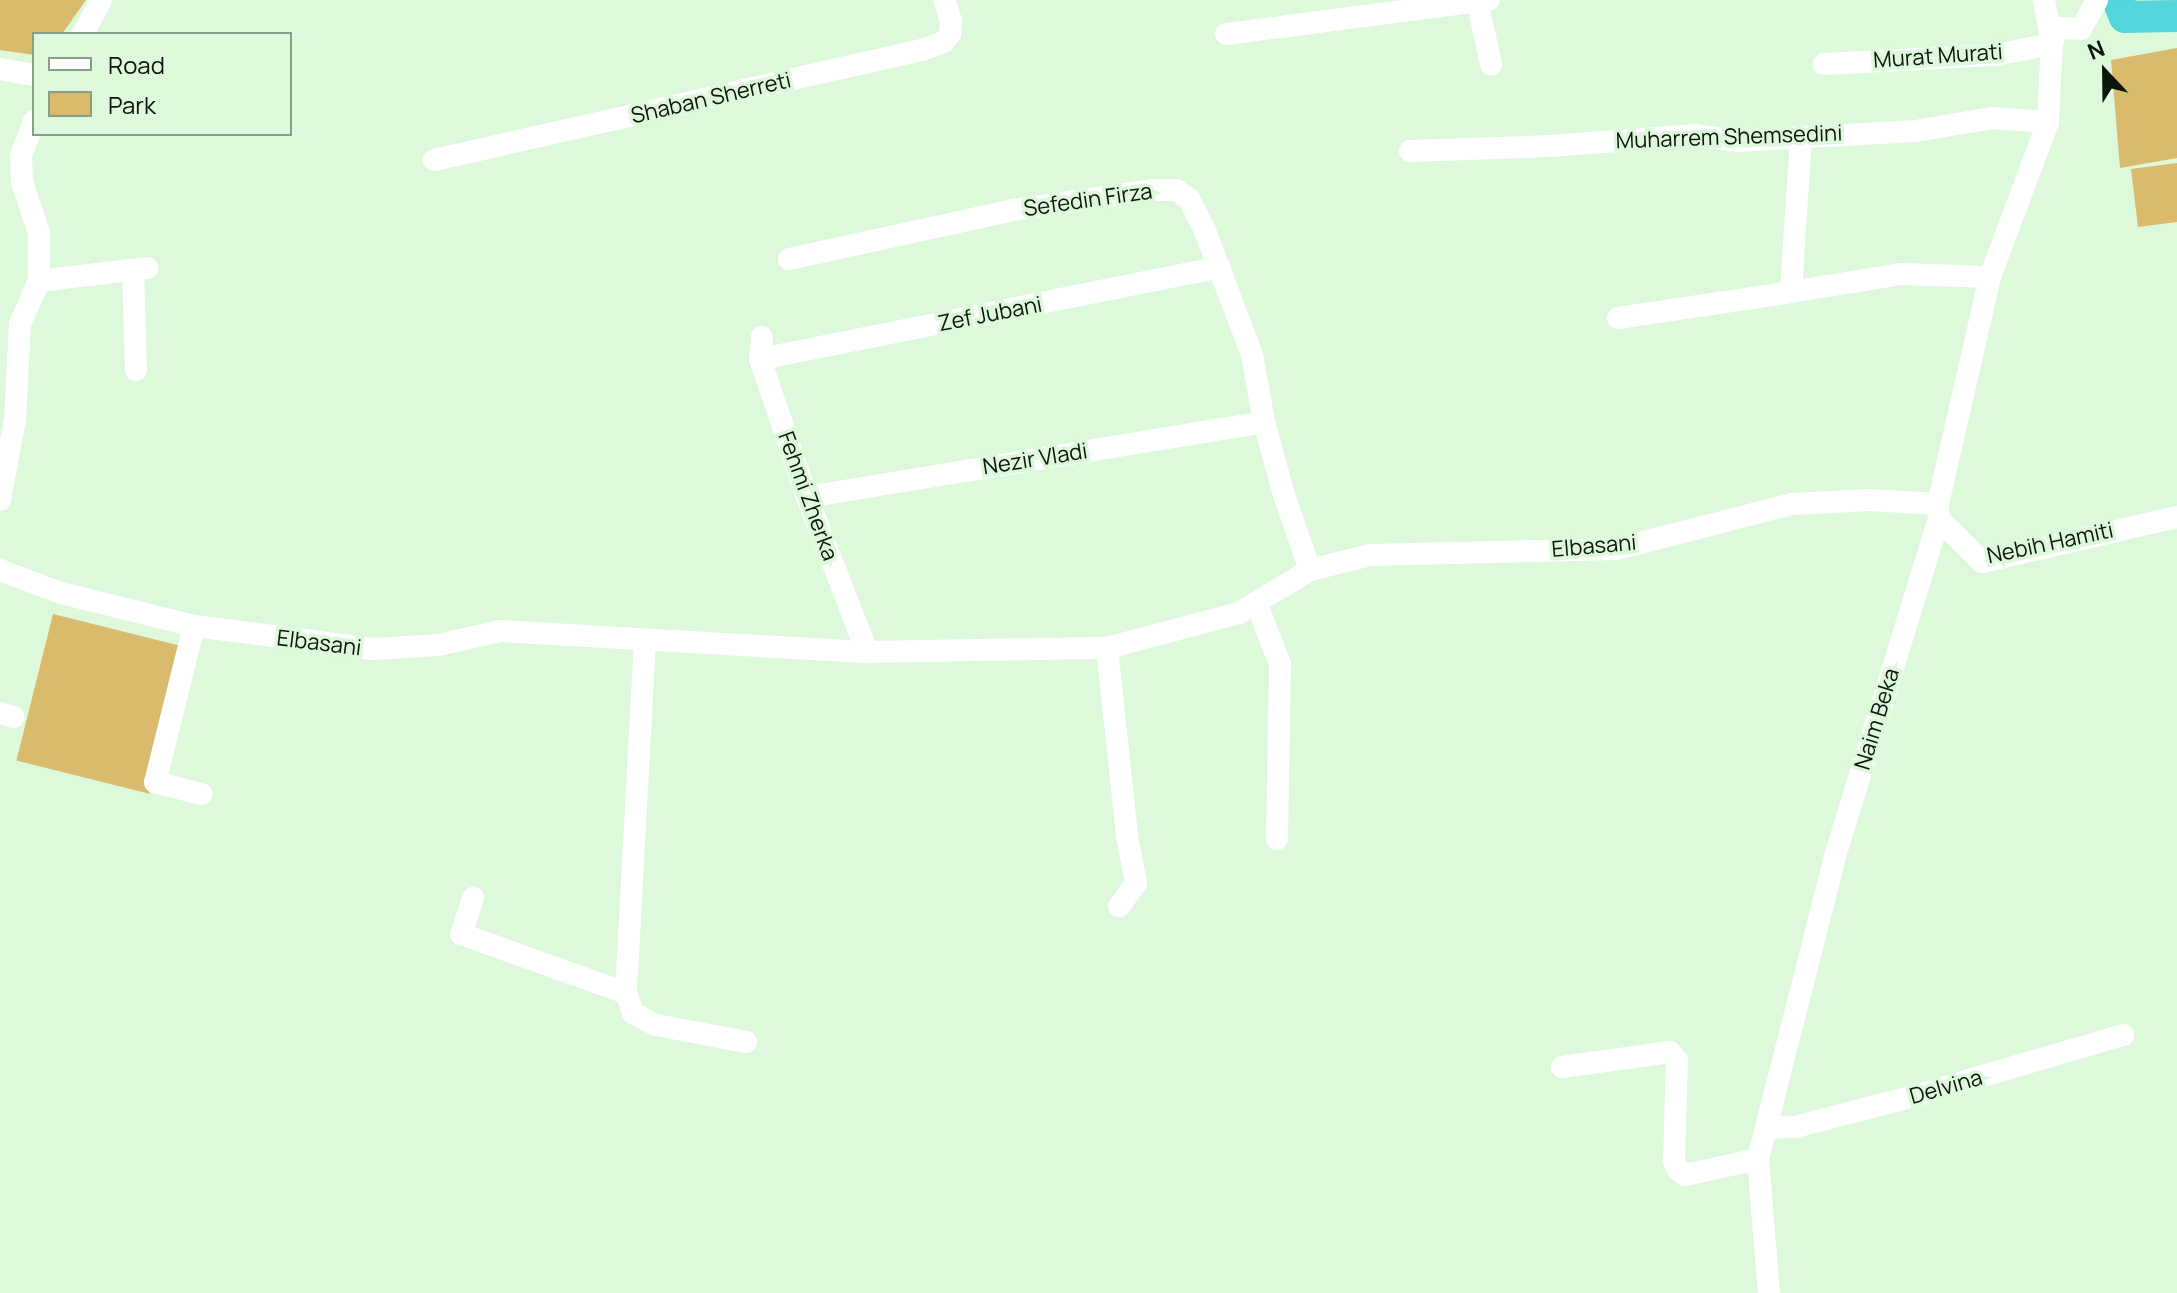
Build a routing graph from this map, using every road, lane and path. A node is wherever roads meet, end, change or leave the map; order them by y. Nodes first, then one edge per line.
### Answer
1 (101, 0) edge
2 (944, 0) edge
3 (2044, 0) edge
4 (2097, 0) edge
5 (1481, 1) edge
6 (84, 32) edge
7 (1226, 34) dead end
8 (2052, 44) junction
9 (1491, 64) dead end
10 (1824, 64) dead end
11 (0, 69) edge
12 (32, 75) edge
13 (2048, 122) junction
14 (32, 126) edge
15 (1801, 137) junction
16 (1410, 151) dead end
17 (434, 160) dead end
18 (789, 259) dead end
19 (1220, 267) junction
20 (1990, 277) junction
21 (39, 281) junction
22 (1791, 292) junction
23 (1618, 318) dead end
24 (761, 348) joint
25 (136, 370) dead end
26 (7, 388) edge
27 (1264, 422) junction
28 (3, 470) edge
29 (807, 497) junction
30 (0, 500) edge
31 (1938, 511) junction
32 (2177, 517) edge
33 (0, 570) edge
34 (1310, 570) junction
35 (1257, 605) junction
36 (194, 626) junction
37 (645, 641) junction
38 (1107, 648) junction
39 (867, 652) junction
40 (201, 794) dead end
41 (1277, 839) dead end
42 (473, 898) dead end
43 (1119, 906) dead end
44 (626, 993) junction
45 (2123, 1035) dead end
46 (746, 1042) dead end
47 (1562, 1067) dead end
48 (1766, 1128) junction
49 (1758, 1159) junction
50 (1769, 1293) edge

1 - 6 street
2 - 17 street, Shaban Sherreti
3 - 8 street, Naim Beka
4 - 8 street, Murat Murati
5 - 7 street
5 - 9 street
8 - 10 street, Murat Murati
8 - 13 street, Naim Beka
11 - 12 street
13 - 15 street, Muharrem Shemsedini
13 - 20 street, Naim Beka
14 - 21 street
15 - 16 street, Muharrem Shemsedini
15 - 22 street
18 - 19 street, Sefedin Firza
19 - 24 street, Zef Jubani
19 - 27 street, Sefedin Firza
20 - 22 street
20 - 31 street, Naim Beka
21 - 25 street
21 - 26 street
22 - 23 street
24 - 29 street, Fehmi Zherka
26 - 28 street
27 - 29 street, Nezir Vladi
27 - 34 street, Sefedin Firza
28 - 30 street
29 - 39 street, Fehmi Zherka
31 - 32 street, Nebih Hamiti
31 - 34 street, Elbasani
31 - 48 street, Naim Beka
33 - 36 street, Elbasani
34 - 35 street, Elbasani
35 - 38 street, Elbasani
35 - 41 street
36 - 37 street, Elbasani
36 - 40 street
37 - 39 street, Elbasani
37 - 44 street
38 - 39 street, Elbasani
38 - 43 street
42 - 44 street
44 - 46 street
45 - 48 street, Delvina
47 - 49 street
48 - 49 street, Naim Beka
49 - 50 street, Naim Beka

